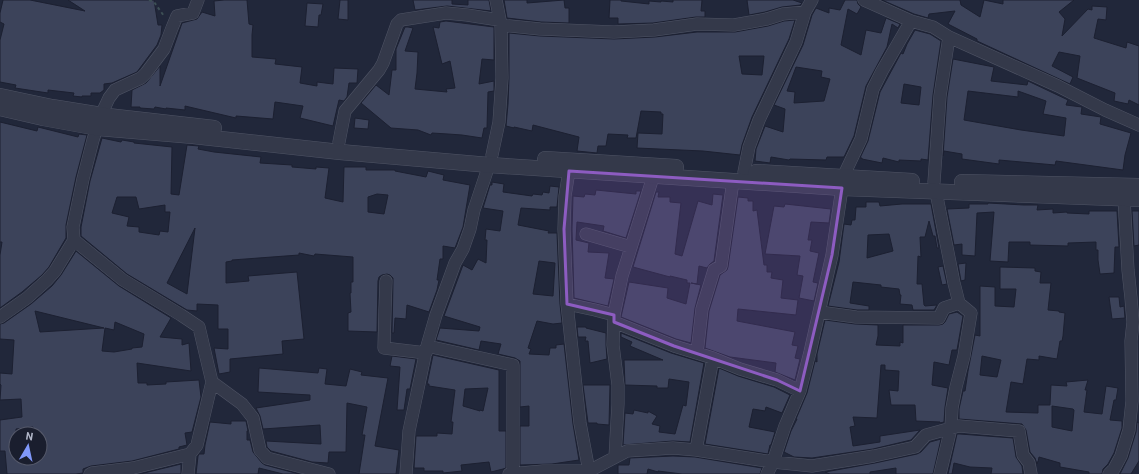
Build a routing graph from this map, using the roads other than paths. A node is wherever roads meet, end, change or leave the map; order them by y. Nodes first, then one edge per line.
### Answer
1 (198, 0) edge
2 (496, 0) edge
3 (812, 0) edge
4 (864, 0) edge
5 (805, 12) junction
6 (911, 21) junction
7 (500, 22) junction
8 (949, 37) junction
9 (0, 96) edge
10 (0, 108) edge
11 (1138, 121) edge
12 (100, 122) junction
13 (339, 142) junction
14 (490, 160) junction
15 (569, 171) junction
16 (654, 176) junction
17 (738, 177) junction
18 (842, 182) junction
19 (1139, 186) edge
20 (935, 187) junction
21 (1124, 198) junction
22 (1139, 199) edge
23 (586, 234) dead end
24 (74, 240) junction
25 (631, 247) junction
26 (386, 281) dead end
27 (959, 303) junction
28 (567, 304) junction
29 (819, 312) junction
30 (0, 316) edge
31 (614, 318) junction
32 (426, 349) junction
33 (697, 353) junction
34 (713, 358) junction
35 (212, 382) junction
36 (800, 391) junction
37 (951, 428) junction
38 (696, 450) junction
39 (190, 454) junction
40 (615, 457) junction
41 (774, 462) junction
42 (813, 470) edge
43 (589, 472) edge
44 (90, 474) edge
45 (188, 474) edge
46 (329, 474) edge
47 (406, 474) edge
48 (511, 474) edge
49 (767, 474) edge
50 (940, 474) edge
51 (1031, 474) edge
52 (1109, 474) edge

1 - 12 street
2 - 7 street
3 - 5 street
4 - 6 street
5 - 7 street
5 - 17 street
6 - 8 street
6 - 18 street
7 - 13 street
7 - 14 street
8 - 11 street
8 - 20 street
9 - 12 street
10 - 12 street
12 - 13 street
12 - 14 street
12 - 24 street
13 - 14 street
14 - 15 street
14 - 17 street
14 - 32 street
15 - 16 street
15 - 28 street
16 - 17 street
16 - 25 street
17 - 18 street
17 - 33 street
18 - 20 street
18 - 29 street
19 - 20 street
20 - 21 street
20 - 27 street
21 - 22 street
21 - 52 street
23 - 25 street
24 - 30 street
24 - 35 street
25 - 31 street
26 - 32 street
27 - 29 street
27 - 37 street
28 - 31 street
28 - 43 street
29 - 36 street
31 - 33 street
31 - 40 street
32 - 47 street
32 - 48 street
33 - 34 street
34 - 36 street
34 - 38 street
35 - 39 street
35 - 46 street
36 - 41 street
37 - 42 street
37 - 50 street
37 - 51 street
38 - 40 street
38 - 41 street
39 - 44 street
39 - 45 street
40 - 43 street
41 - 42 street
41 - 49 street
43 - 48 street

